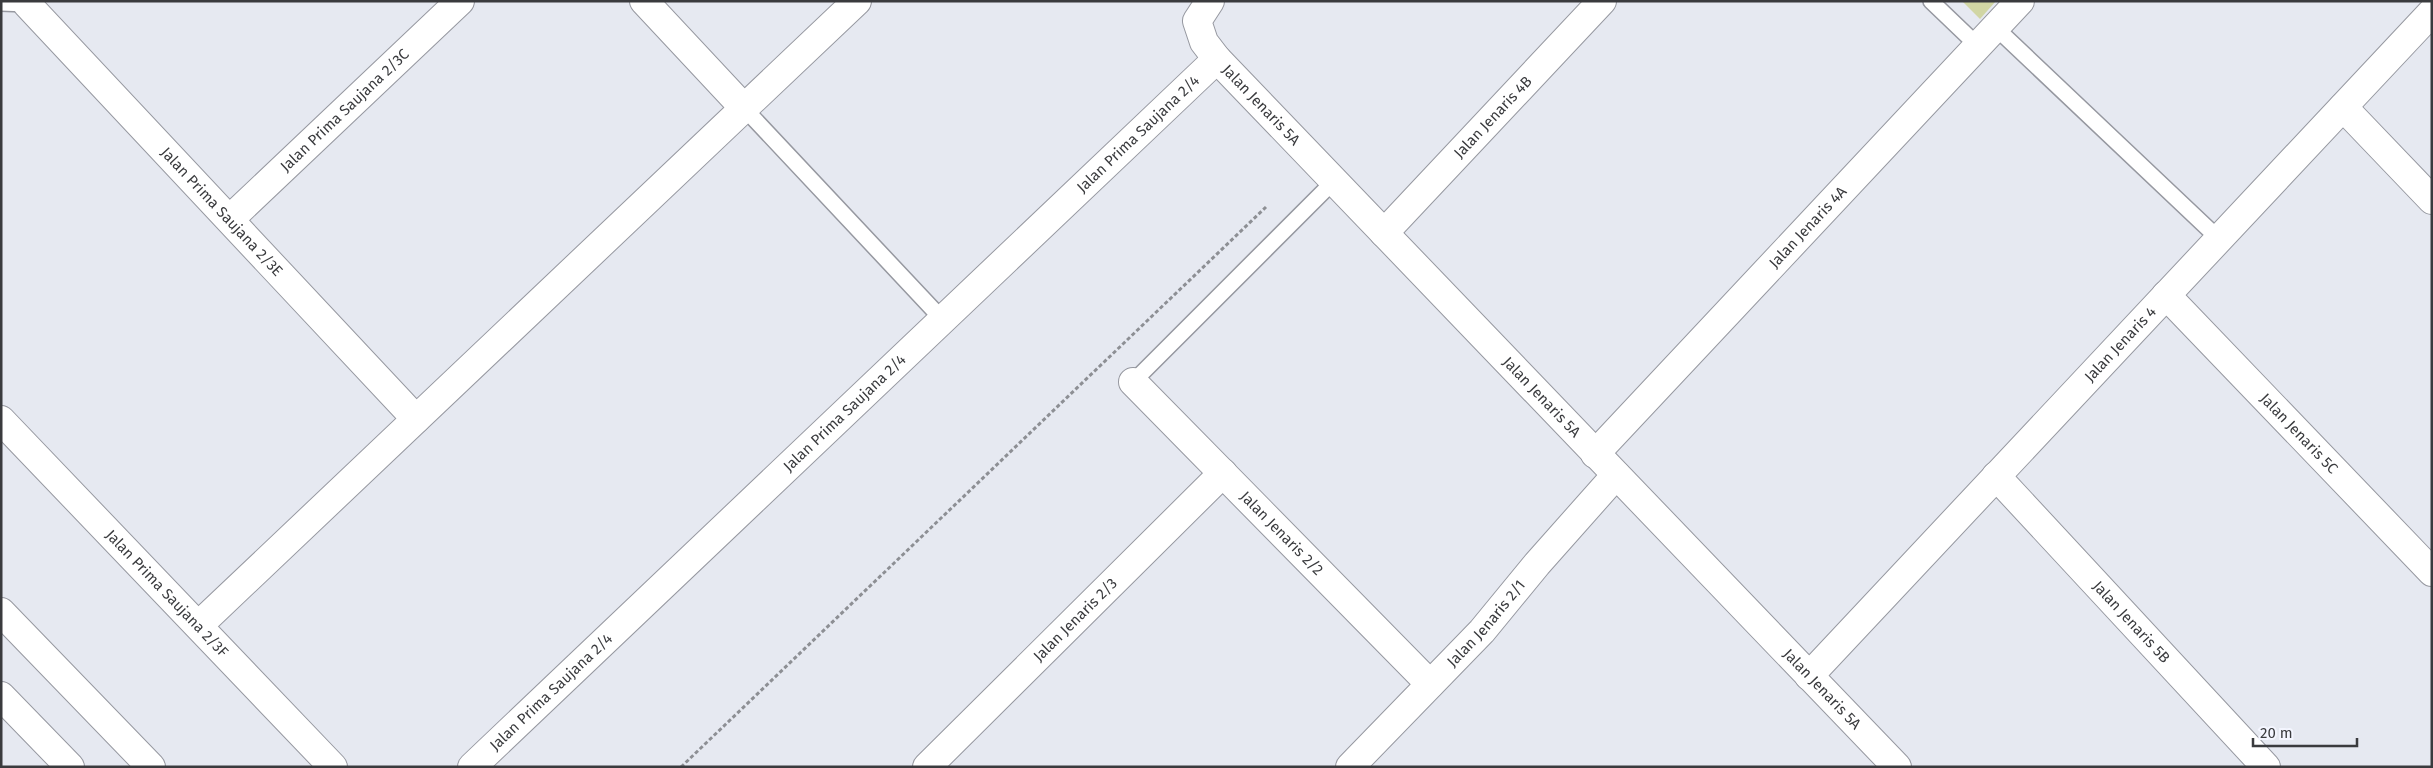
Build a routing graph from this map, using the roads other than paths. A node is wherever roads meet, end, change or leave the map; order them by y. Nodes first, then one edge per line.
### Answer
1 (460, 1) edge
2 (644, 1) edge
3 (857, 1) edge
4 (1602, 1) edge
5 (1931, 1) edge
6 (2020, 1) edge
7 (19, 2) edge
8 (1203, 11) edge
9 (2432, 12) edge
10 (1987, 37) junction
11 (1217, 59) junction
12 (2343, 107) junction
13 (744, 108) junction
14 (1334, 181) junction
15 (2432, 200) edge
16 (230, 219) junction
17 (1384, 233) junction
18 (2218, 239) junction
19 (2166, 295) junction
20 (943, 320) junction
21 (1133, 382) joint
22 (416, 419) junction
23 (1, 420) edge
24 (1595, 454) junction
25 (1223, 473) junction
26 (1616, 475) junction
27 (1996, 476) junction
28 (2432, 572) edge
29 (1, 612) edge
30 (199, 625) junction
31 (1809, 676) junction
32 (1430, 684) junction
33 (1, 696) edge
34 (70, 767) edge
35 (151, 767) edge
36 (333, 767) edge
37 (472, 767) edge
38 (928, 767) edge
39 (1350, 767) edge
40 (1897, 767) edge
41 (2266, 767) edge

1 - 16 street, Jalan Prima Saujana 2/3C
2 - 13 street
3 - 13 street
4 - 17 street, Jalan Jenaris 4B
5 - 10 lane
6 - 10 street, Jalan Jenaris 4A
7 - 16 street, Jalan Prima Saujana 2/3E
8 - 11 street, Jalan Jenaris 5A
9 - 12 street, Jalan Jenaris 4
10 - 18 lane
10 - 24 street, Jalan Jenaris 4A
11 - 14 street, Jalan Jenaris 5A
11 - 20 street, Jalan Prima Saujana 2/4
12 - 15 street
12 - 18 street, Jalan Jenaris 4
13 - 20 lane
13 - 22 street
14 - 17 street, Jalan Jenaris 5A
14 - 21 lane
16 - 22 street, Jalan Prima Saujana 2/3E
17 - 24 street, Jalan Jenaris 5A
18 - 19 street, Jalan Jenaris 4
19 - 27 street, Jalan Jenaris 4
19 - 28 street, Jalan Jenaris 5C
20 - 37 street, Jalan Prima Saujana 2/4
21 - 25 street, Jalan Jenaris 2/2
22 - 30 street
23 - 30 street, Jalan Prima Saujana 2/3F
24 - 26 street, Jalan Jenaris 5A
25 - 32 street, Jalan Jenaris 2/2
25 - 38 street, Jalan Jenaris 2/3
26 - 31 street, Jalan Jenaris 5A
26 - 32 street, Jalan Jenaris 2/1
27 - 31 street, Jalan Jenaris 4
27 - 41 street, Jalan Jenaris 5B
29 - 35 street
30 - 36 street, Jalan Prima Saujana 2/3F
31 - 40 street, Jalan Jenaris 5A
32 - 39 street, Jalan Jenaris 2/1
33 - 34 street

